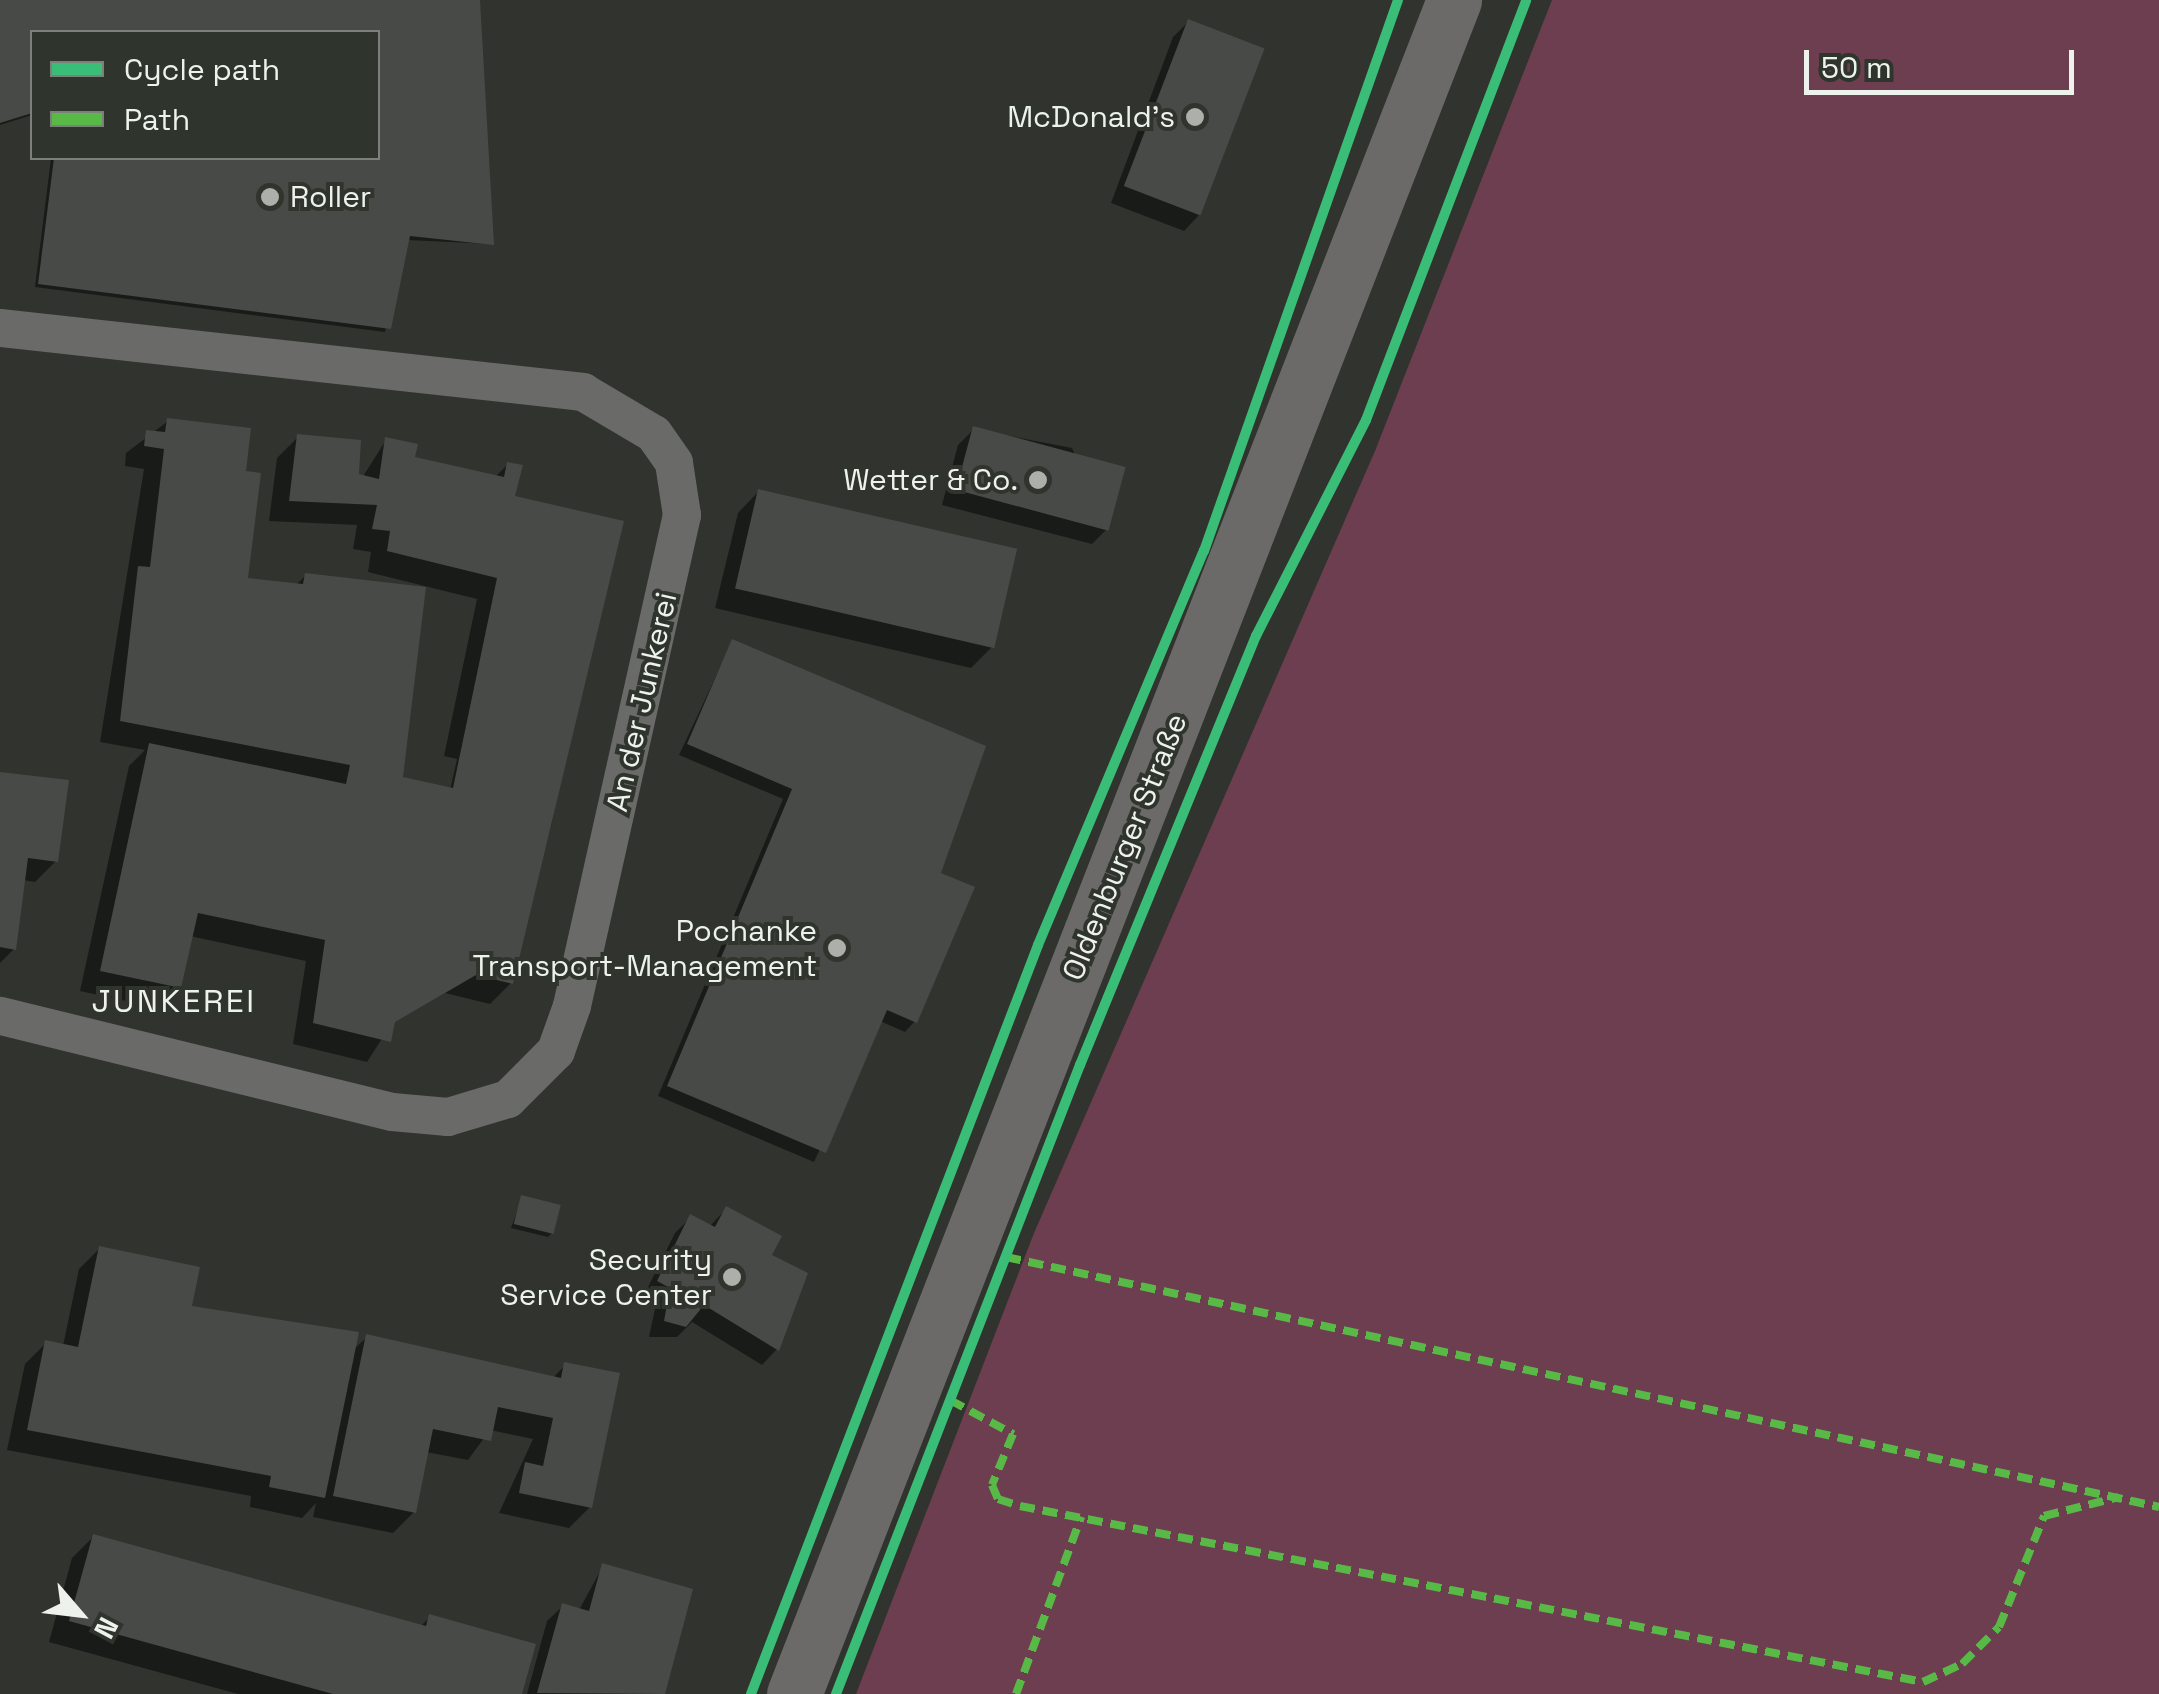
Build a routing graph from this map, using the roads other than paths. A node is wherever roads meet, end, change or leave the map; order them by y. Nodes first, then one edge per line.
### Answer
1 (1454, 0) edge
2 (0, 328) edge
3 (0, 1016) edge
4 (794, 1694) edge

1 - 4 main road, Oldenburger Straße
2 - 3 street, An der Junkerei

